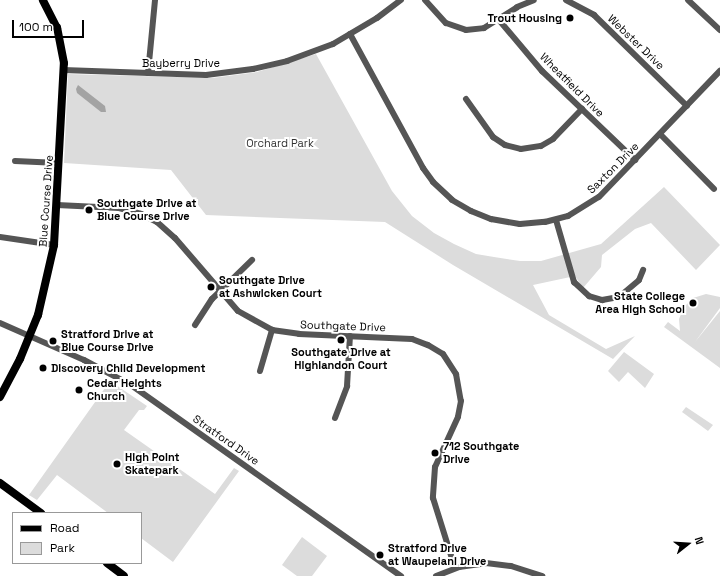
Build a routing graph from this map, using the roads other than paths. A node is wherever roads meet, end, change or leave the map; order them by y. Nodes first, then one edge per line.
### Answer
1 (43, 0) edge
2 (155, 0) edge
3 (401, 0) edge
4 (425, 0) edge
5 (534, 0) edge
6 (566, 0) edge
7 (688, 0) edge
8 (499, 20) junction
9 (720, 30) edge
10 (350, 34) junction
11 (63, 70) junction
12 (720, 72) edge
13 (148, 73) junction
14 (718, 79) edge
15 (466, 99) dead end
16 (688, 106) junction
17 (582, 109) junction
18 (660, 134) junction
19 (635, 160) junction
20 (15, 161) dead end
21 (59, 163) junction
22 (714, 189) dead end
23 (57, 205) junction
24 (556, 220) junction
25 (0, 237) edge
26 (54, 245) junction
27 (252, 260) dead end
28 (643, 270) dead end
29 (219, 292) junction
30 (0, 323) edge
31 (196, 325) dead end
32 (274, 331) junction
33 (30, 336) junction
34 (350, 336) junction
35 (260, 371) dead end
36 (0, 397) edge
37 (335, 418) dead end
38 (0, 482) edge
39 (40, 512) edge
40 (108, 564) edge
41 (455, 568) junction
42 (124, 576) edge
43 (401, 576) edge
44 (436, 576) edge
45 (542, 576) edge

1 - 11 main road, Blue Course Drive
2 - 13 street
3 - 10 street, Bayberry Drive
4 - 8 street
5 - 8 street
6 - 16 street, Webster Drive
7 - 9 street
8 - 17 street, Wheatfield Drive
10 - 13 street, Bayberry Drive
10 - 24 street, Saxton Drive
11 - 13 street, Bayberry Drive
11 - 21 main road, Blue Course Drive
12 - 14 street, Saxton Drive
14 - 16 street, Saxton Drive
15 - 17 street
16 - 18 street, Saxton Drive
17 - 19 street, Wheatfield Drive
18 - 19 street, Saxton Drive
18 - 22 street
19 - 24 street, Saxton Drive
20 - 21 street
21 - 23 main road, Blue Course Drive
23 - 26 main road, Blue Course Drive
23 - 29 street, Southgate Drive
24 - 28 street
25 - 26 street
26 - 33 main road, Blue Course Drive
27 - 29 street
29 - 31 street
29 - 32 street, Southgate Drive
30 - 33 street, Stratford Drive
32 - 34 street, Southgate Drive
32 - 35 street
33 - 36 main road, Blue Course Drive
33 - 43 street, Stratford Drive
34 - 37 street
34 - 41 street, Southgate Drive
38 - 39 main road
40 - 42 main road
41 - 44 street
41 - 45 street

